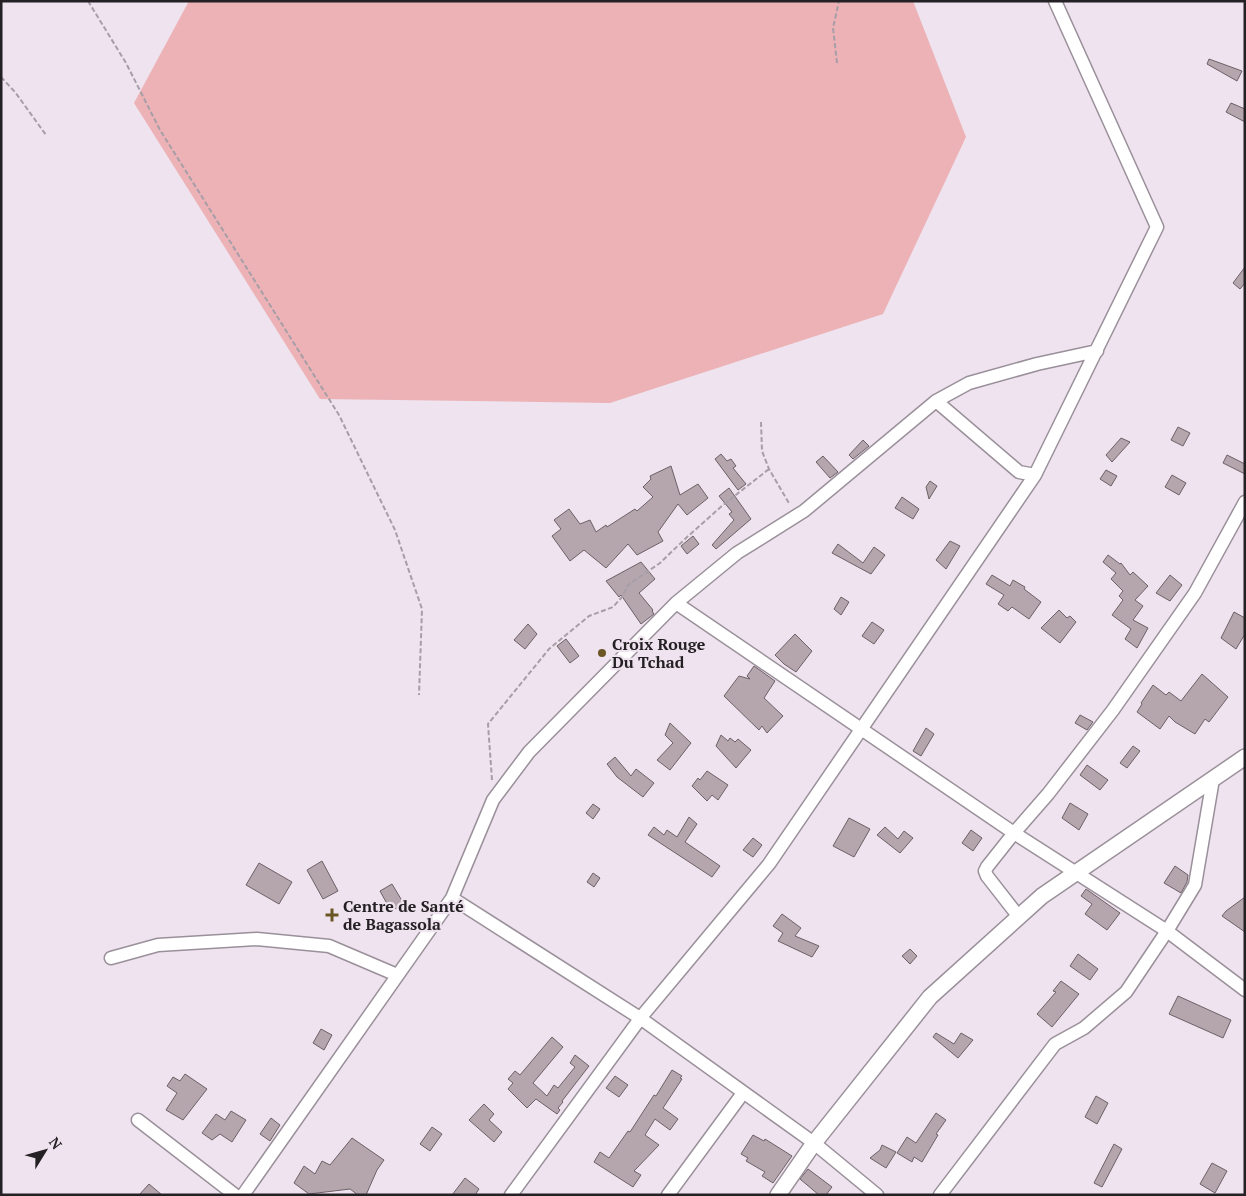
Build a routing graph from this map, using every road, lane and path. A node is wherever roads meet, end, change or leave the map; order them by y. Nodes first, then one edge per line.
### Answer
1 (88, 1) edge
2 (839, 1) edge
3 (1055, 1) edge
4 (837, 64) dead end
5 (1, 77) edge
6 (46, 135) dead end
7 (1097, 351) junction
8 (936, 401) junction
9 (761, 422) dead end
10 (769, 469) junction
11 (1036, 475) junction
12 (1245, 502) edge
13 (797, 516) junction
14 (676, 603) junction
15 (419, 695) dead end
16 (863, 729) junction
17 (1245, 757) edge
18 (1213, 779) junction
19 (493, 800) junction
20 (1014, 832) junction
21 (1076, 872) junction
22 (452, 898) junction
23 (1019, 916) junction
24 (1167, 931) junction
25 (111, 958) dead end
26 (397, 975) junction
27 (1245, 990) edge
28 (640, 1018) junction
29 (743, 1092) junction
30 (138, 1120) dead end
31 (814, 1144) junction
32 (235, 1195) edge
33 (243, 1195) edge
34 (511, 1195) edge
35 (668, 1195) edge
36 (778, 1195) edge
37 (877, 1195) edge
38 (940, 1195) edge

1 - 15 path
2 - 4 path
3 - 7 street
5 - 6 path
7 - 8 street
7 - 11 street
8 - 11 street
8 - 13 street
9 - 10 path
10 - 13 path
10 - 19 path
11 - 16 street
12 - 20 street
13 - 14 street
14 - 16 street
14 - 19 street
16 - 20 street
16 - 28 street
17 - 18 main road
18 - 21 main road
18 - 24 street
19 - 22 street
20 - 21 street
20 - 23 street
21 - 23 main road
21 - 24 street
22 - 26 street
22 - 28 street
23 - 31 main road
24 - 27 street
24 - 38 street
25 - 26 street
26 - 33 street
28 - 29 street
28 - 34 street
29 - 31 street
29 - 35 street
30 - 32 street
31 - 36 main road
31 - 37 street

